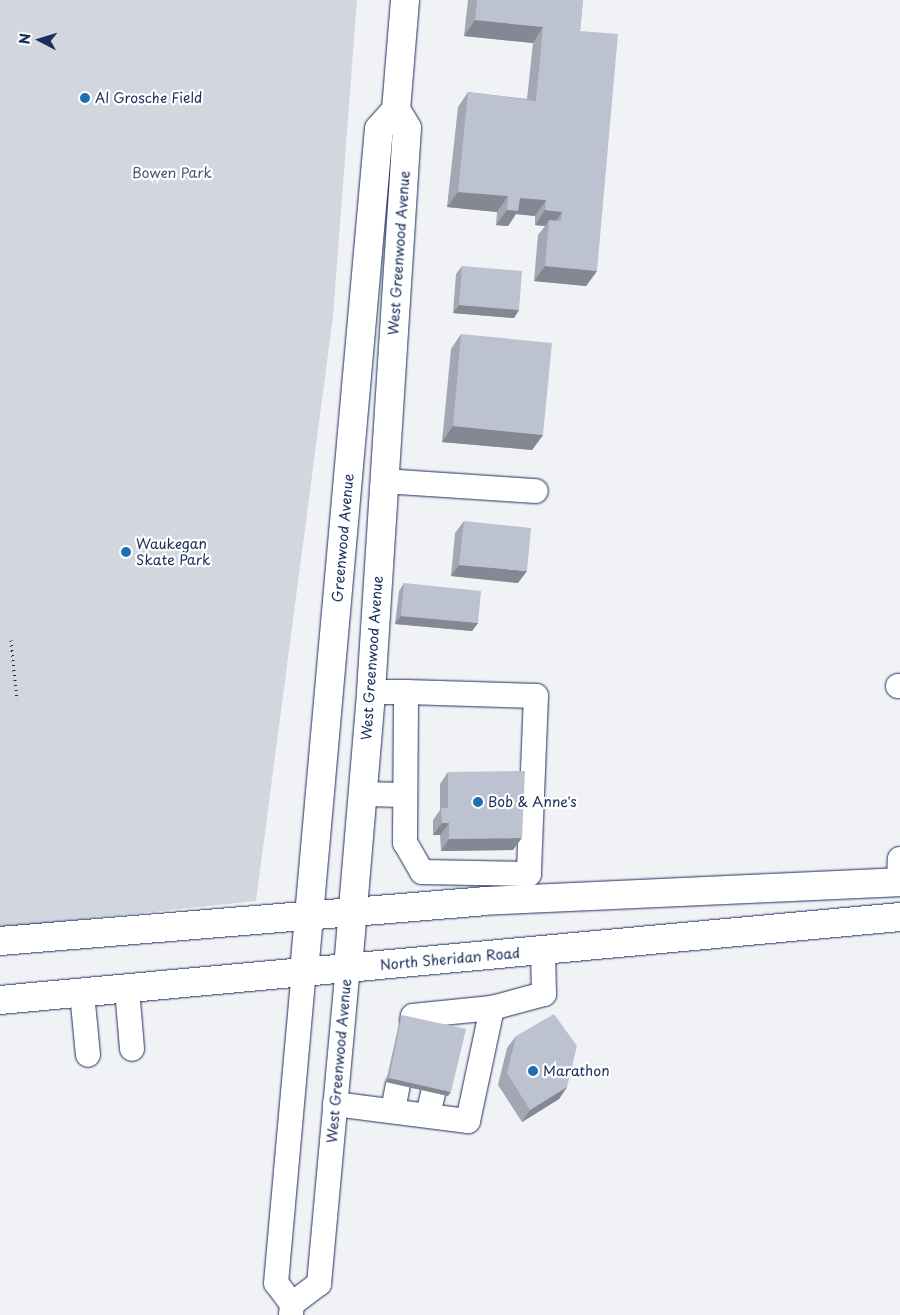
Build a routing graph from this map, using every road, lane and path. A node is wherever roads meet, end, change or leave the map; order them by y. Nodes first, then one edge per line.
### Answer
1 (405, 0) edge
2 (396, 110) junction
3 (384, 481) junction
4 (536, 491) dead end
5 (11, 640) dead end
6 (371, 692) junction
7 (406, 692) junction
8 (17, 700) dead end
9 (363, 794) junction
10 (405, 795) junction
11 (482, 873) junction
12 (900, 874) edge
13 (482, 901) junction
14 (353, 910) junction
15 (310, 913) junction
16 (900, 917) edge
17 (0, 941) edge
18 (543, 952) junction
19 (348, 968) junction
20 (304, 972) junction
21 (127, 989) junction
22 (82, 993) junction
23 (0, 1000) edge
24 (492, 1008) junction
25 (412, 1021) edge
26 (132, 1049) dead end
27 (88, 1055) dead end
28 (398, 1085) edge
29 (335, 1104) junction
30 (393, 1110) junction
31 (292, 1310) edge

1 - 2 main road
2 - 3 main road, West Greenwood Avenue
2 - 15 main road, Greenwood Avenue
3 - 4 street
3 - 6 main road, West Greenwood Avenue
5 - 8 path
6 - 7 street
6 - 9 main road, West Greenwood Avenue
7 - 10 street
7 - 11 street
9 - 10 street
9 - 14 main road, West Greenwood Avenue
10 - 11 street
11 - 13 street
12 - 13 main road
13 - 14 main road
14 - 15 main road
14 - 19 main road, West Greenwood Avenue
15 - 17 main road
15 - 20 main road, Greenwood Avenue
16 - 18 main road, North Sheridan Road
18 - 19 main road, North Sheridan Road
18 - 24 street
19 - 20 main road, North Sheridan Road
19 - 29 street, West Greenwood Avenue
20 - 21 main road, North Sheridan Road
20 - 31 street, West Greenwood Avenue
21 - 22 main road, North Sheridan Road
21 - 26 street
22 - 23 main road, North Sheridan Road
22 - 27 street
24 - 25 street
24 - 30 street
28 - 30 street
29 - 30 street
29 - 31 street, West Greenwood Avenue

